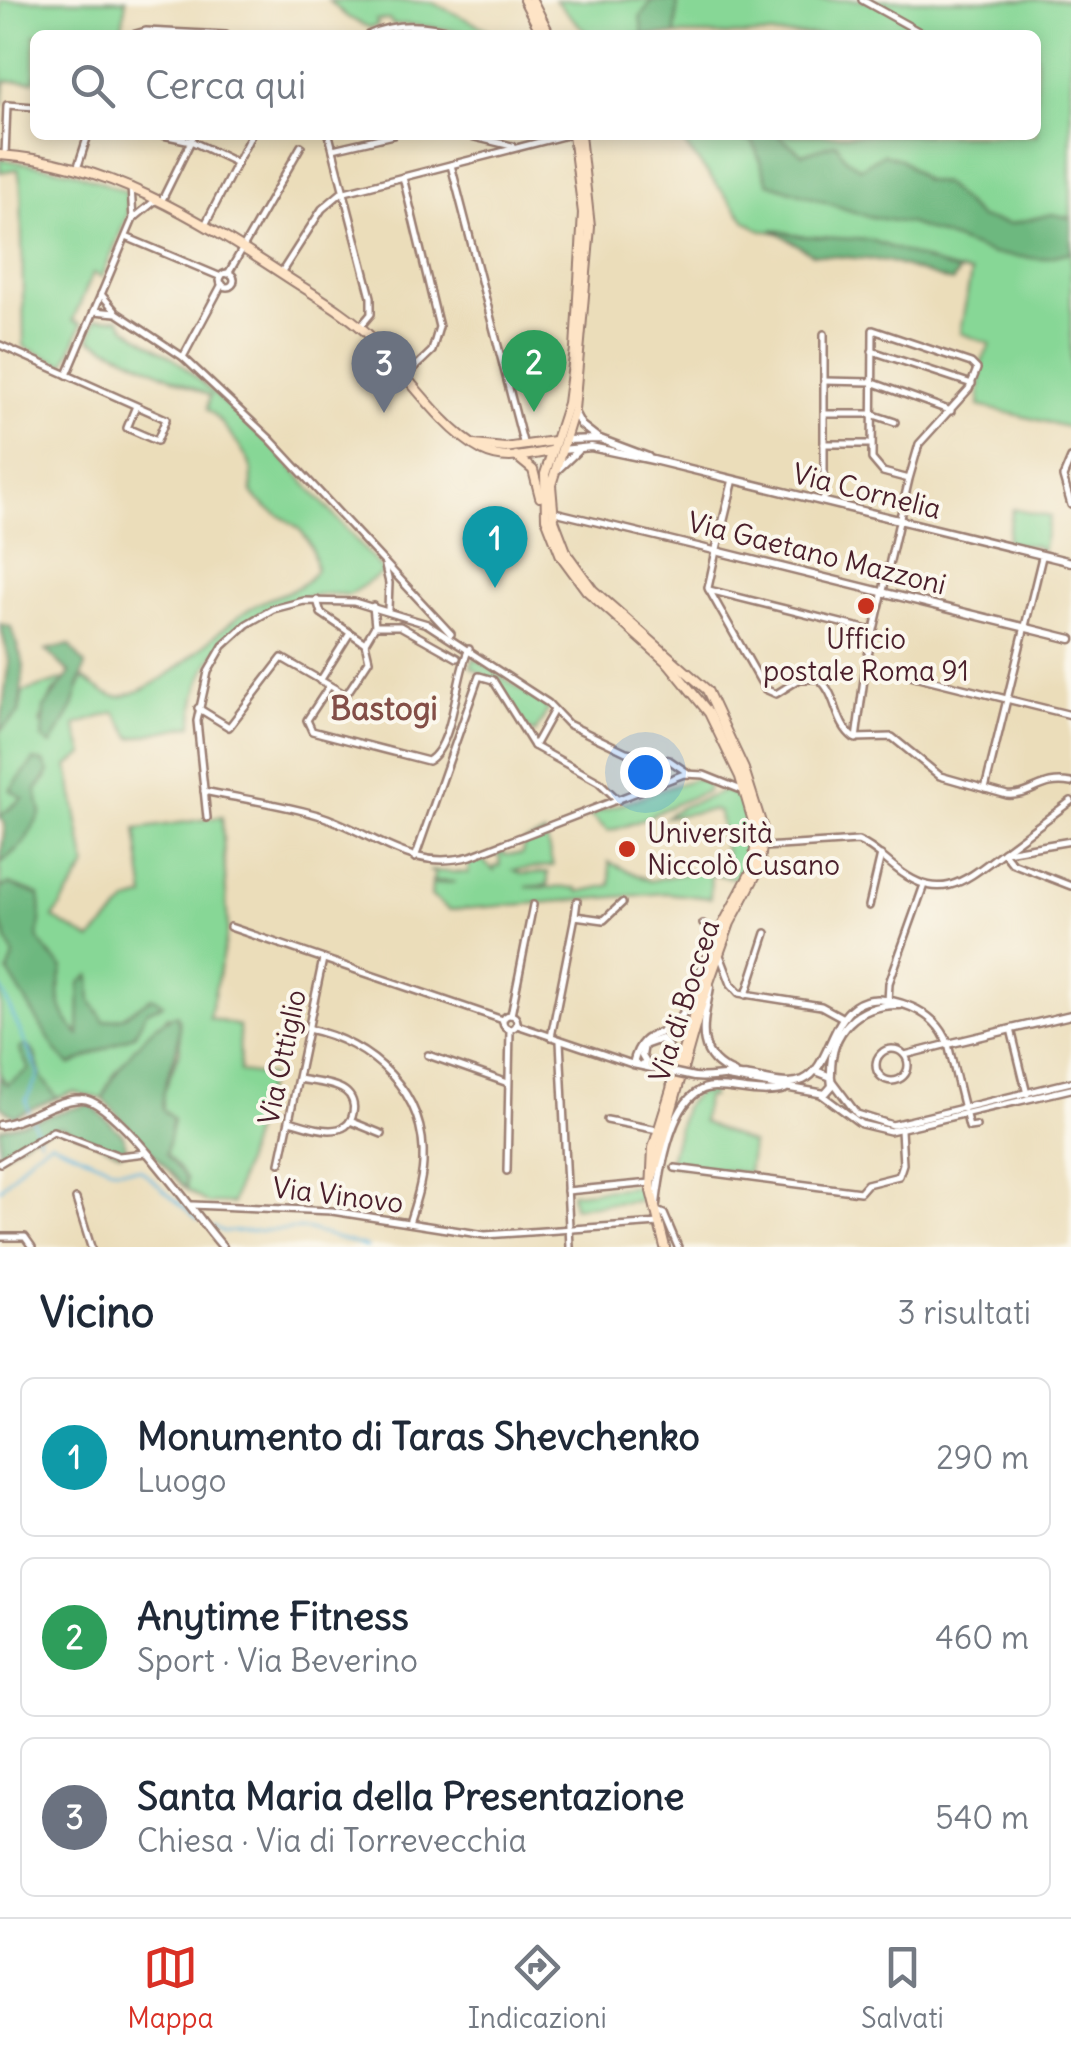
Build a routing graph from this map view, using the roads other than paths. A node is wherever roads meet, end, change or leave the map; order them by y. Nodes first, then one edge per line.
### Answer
1 (528, 0) edge
2 (862, 0) edge
3 (398, 30) edge
4 (442, 30) edge
5 (543, 30) edge
6 (916, 30) edge
7 (30, 106) edge
8 (86, 140) edge
9 (192, 140) edge
10 (197, 140) edge
11 (250, 140) edge
12 (331, 140) edge
13 (364, 140) edge
14 (486, 140) edge
15 (549, 140) edge
16 (574, 140) edge
17 (302, 146) dead end
18 (515, 147) junction
19 (333, 149) junction
20 (2, 155) edge
21 (238, 163) junction
22 (451, 165) junction
23 (78, 166) junction
24 (403, 177) junction
25 (131, 188) junction
26 (345, 192) junction
27 (158, 201) junction
28 (133, 219) junction
29 (205, 225) junction
30 (126, 237) junction
31 (243, 248) junction
32 (281, 273) junction
33 (224, 279) junction
34 (101, 294) junction
35 (94, 311) junction
36 (117, 314) junction
37 (360, 328) junction
38 (824, 334) dead end
39 (0, 345) edge
40 (872, 351) junction
41 (183, 357) junction
42 (67, 374) junction
43 (406, 376) junction
44 (824, 381) junction
45 (870, 382) junction
46 (972, 384) junction
47 (136, 406) junction
48 (570, 408) junction
49 (951, 410) junction
50 (824, 414) junction
51 (871, 414) junction
52 (895, 422) dead end
53 (600, 439) junction
54 (565, 440) junction
55 (553, 442) junction
56 (824, 444) junction
57 (870, 444) junction
58 (474, 445) junction
59 (524, 446) junction
60 (582, 448) junction
61 (560, 450) junction
62 (550, 452) junction
63 (516, 456) junction
64 (1071, 458) edge
65 (653, 460) junction
66 (553, 474) junction
67 (910, 478) junction
68 (733, 482) junction
69 (824, 504) junction
70 (1071, 505) edge
71 (548, 510) junction
72 (899, 522) junction
73 (716, 551) junction
74 (1042, 557) junction
75 (1071, 562) edge
76 (383, 564) junction
77 (709, 590) junction
78 (882, 592) junction
79 (317, 600) junction
80 (373, 606) junction
81 (388, 609) junction
82 (375, 626) junction
83 (1025, 628) junction
84 (873, 631) junction
85 (350, 633) junction
86 (1071, 639) edge
87 (456, 640) junction
88 (366, 643) junction
89 (469, 648) junction
90 (457, 658) dead end
91 (866, 664) junction
92 (320, 682) junction
93 (328, 688) junction
94 (1007, 700) junction
95 (198, 708) junction
96 (554, 710) junction
97 (1071, 715) edge
98 (856, 739) junction
99 (534, 746) junction
100 (736, 766) junction
101 (688, 774) junction
102 (723, 782) junction
103 (1071, 783) edge
104 (985, 789) junction
105 (749, 790) junction
106 (204, 791) junction
107 (618, 800) junction
108 (1071, 802) edge
109 (207, 818) dead end
110 (1071, 841) edge
111 (764, 847) junction
112 (1003, 852) junction
113 (880, 855) junction
114 (415, 859) junction
115 (924, 886) junction
116 (1071, 886) edge
117 (577, 901) dead end
118 (622, 903) dead end
119 (533, 905) dead end
120 (870, 906) dead end
121 (575, 916) junction
122 (703, 924) dead end
123 (230, 928) dead end
124 (766, 933) dead end
125 (718, 935) junction
126 (717, 950) junction
127 (323, 959) junction
128 (712, 974) junction
129 (746, 995) junction
130 (888, 1002) junction
131 (1071, 1014) edge
132 (512, 1015) junction
133 (843, 1018) junction
134 (503, 1020) junction
135 (514, 1027) junction
136 (308, 1029) junction
137 (1011, 1029) junction
138 (551, 1037) junction
139 (560, 1041) junction
140 (948, 1044) junction
141 (428, 1055) dead end
142 (905, 1055) junction
143 (632, 1064) junction
144 (653, 1068) junction
145 (812, 1074) junction
146 (740, 1075) junction
147 (725, 1077) junction
148 (299, 1079) junction
149 (832, 1080) junction
150 (508, 1083) junction
151 (1071, 1086) edge
152 (785, 1089) junction
153 (671, 1090) junction
154 (817, 1094) junction
155 (1028, 1097) junction
156 (965, 1112) junction
157 (607, 1120) dead end
158 (290, 1121) junction
159 (350, 1121) junction
160 (0, 1125) edge
161 (976, 1126) dead end
162 (658, 1130) junction
163 (901, 1130) junction
164 (382, 1134) dead end
165 (146, 1154) junction
166 (0, 1163) edge
167 (280, 1163) dead end
168 (675, 1168) dead end
169 (507, 1171) dead end
170 (651, 1183) junction
171 (568, 1191) junction
172 (76, 1199) dead end
173 (192, 1205) junction
174 (655, 1210) junction
175 (410, 1224) junction
176 (660, 1228) junction
177 (570, 1230) junction
178 (0, 1237) edge
179 (32, 1247) edge
180 (92, 1247) edge
181 (222, 1247) edge
182 (570, 1247) edge
183 (668, 1247) edge
184 (678, 1247) edge

1 - 5 main road
2 - 6 street
3 - 4 street
7 - 20 street
8 - 23 street
9 - 27 street
10 - 21 street
11 - 21 street
12 - 19 street
13 - 19 street
14 - 18 street
15 - 18 street
16 - 48 main road, Via di Boccea
17 - 31 street
18 - 22 street
19 - 26 street
20 - 23 main road
21 - 29 street
22 - 24 street
22 - 59 street
23 - 25 main road
24 - 26 street
24 - 43 street
25 - 27 main road
25 - 28 street
26 - 32 street
26 - 37 street
27 - 28 street
27 - 29 main road
28 - 30 street
29 - 31 main road
30 - 33 street
30 - 34 street
31 - 32 main road
31 - 33 street
32 - 37 main road
33 - 41 street
34 - 35 street
34 - 36 street
35 - 36 street
35 - 42 street
36 - 41 street
37 - 43 main road
38 - 44 street
39 - 42 street
40 - 45 street
40 - 46 street
40 - 46 street
41 - 76 street
42 - 47 street
43 - 58 main road
44 - 45 street
44 - 50 street
45 - 49 street
45 - 51 street
46 - 49 street
47 - 47 street
48 - 53 street
48 - 54 main road, Via di Boccea
48 - 55 main road, Via di Boccea
48 - 59 main road
49 - 67 street
50 - 51 street
50 - 56 street
51 - 52 street
51 - 57 street
53 - 54 street, Via Cornelia
53 - 65 street, Via Cornelia
54 - 55 main road
54 - 61 main road, Via di Boccea
55 - 59 main road
55 - 62 main road, Via di Boccea
56 - 57 street
56 - 69 street
57 - 67 street
58 - 59 main road
58 - 63 main road
60 - 61 street, Via Cornelia
60 - 65 street, Via Cornelia
60 - 66 street
61 - 62 main road
61 - 66 main road, Via di Boccea
62 - 63 main road
62 - 71 main road, Via di Boccea
63 - 71 main road
64 - 70 street
65 - 68 street, Via Cornelia
66 - 71 main road, Via di Boccea
67 - 72 street
68 - 69 street, Via Cornelia
68 - 73 street
69 - 72 street, Via Cornelia
71 - 73 street, Via Gaetano Mazzoni
71 - 100 main road, Via di Boccea
71 - 105 main road, Via di Boccea
72 - 74 street, Via Cornelia
72 - 78 street
73 - 77 street
73 - 78 street, Via Gaetano Mazzoni
74 - 75 street, Via Cornelia
74 - 83 street
76 - 81 street
76 - 87 street
77 - 84 street
77 - 98 street
78 - 83 street, Via Gaetano Mazzoni
78 - 84 street
79 - 80 street
79 - 85 street
79 - 95 street
80 - 81 street
80 - 82 street
81 - 87 street
82 - 88 street
82 - 90 street
83 - 86 street, Via Gaetano Mazzoni
83 - 94 street
84 - 91 street
85 - 88 street
85 - 92 street
87 - 89 street
88 - 93 street
89 - 93 street
89 - 96 street
91 - 94 street
91 - 98 street
92 - 93 street
92 - 95 street
94 - 97 street
94 - 104 street
95 - 106 street
96 - 99 street
96 - 101 street
98 - 104 street
99 - 107 street
99 - 114 street
100 - 102 street
100 - 105 main road, Via di Boccea
101 - 102 street
101 - 107 street
102 - 105 street
103 - 104 street
105 - 111 main road, Via di Boccea
105 - 125 main road, Via di Boccea
106 - 109 street
106 - 114 street
107 - 114 street
108 - 112 street
110 - 112 street
111 - 113 street
111 - 126 main road, Via di Boccea
112 - 115 street
112 - 116 street
113 - 115 street
113 - 120 street
115 - 130 street
117 - 121 street
118 - 121 street
119 - 132 street
121 - 138 street
122 - 125 street
123 - 127 street
124 - 129 street
125 - 126 main road, Via di Boccea
126 - 128 main road, Via di Boccea
126 - 129 street
126 - 143 street
126 - 153 main road, Via di Boccea
127 - 134 street
127 - 136 street, Via Ottiglio
128 - 146 street
128 - 170 main road, Via di Boccea
129 - 133 street
130 - 133 street
130 - 140 street
130 - 149 street
131 - 137 street
132 - 134 street
132 - 135 street
133 - 145 street
134 - 135 street
135 - 138 street
135 - 150 street
136 - 148 street, Via Ottiglio
136 - 175 street
137 - 140 street
137 - 155 street
138 - 139 street
139 - 143 street
139 - 171 street
140 - 142 street
140 - 156 street
141 - 150 street
142 - 142 street
143 - 144 street
144 - 147 street, bridge
144 - 153 street
145 - 146 street
145 - 149 street
145 - 154 street
146 - 147 street
147 - 152 street
148 - 158 street, Via Ottiglio
148 - 159 street
149 - 154 street
149 - 156 street
150 - 169 street
151 - 155 street
152 - 154 street
152 - 174 street
153 - 162 main road, Via di Boccea
154 - 163 street
155 - 156 street
156 - 161 street
156 - 163 street
157 - 162 street
158 - 159 street
158 - 167 street, Via Ottiglio
159 - 164 street
160 - 165 street
162 - 170 main road, Via di Boccea
163 - 168 street
165 - 166 street
165 - 173 street
170 - 171 street
170 - 174 main road, Via di Boccea
171 - 177 street
172 - 180 street
173 - 175 street, Via Vinovo
173 - 181 street
174 - 176 main road, Via di Boccea
174 - 184 street
175 - 177 street, Via Vinovo
176 - 177 street, Via Vinovo
176 - 183 main road, Via di Boccea
177 - 182 street
178 - 179 street

